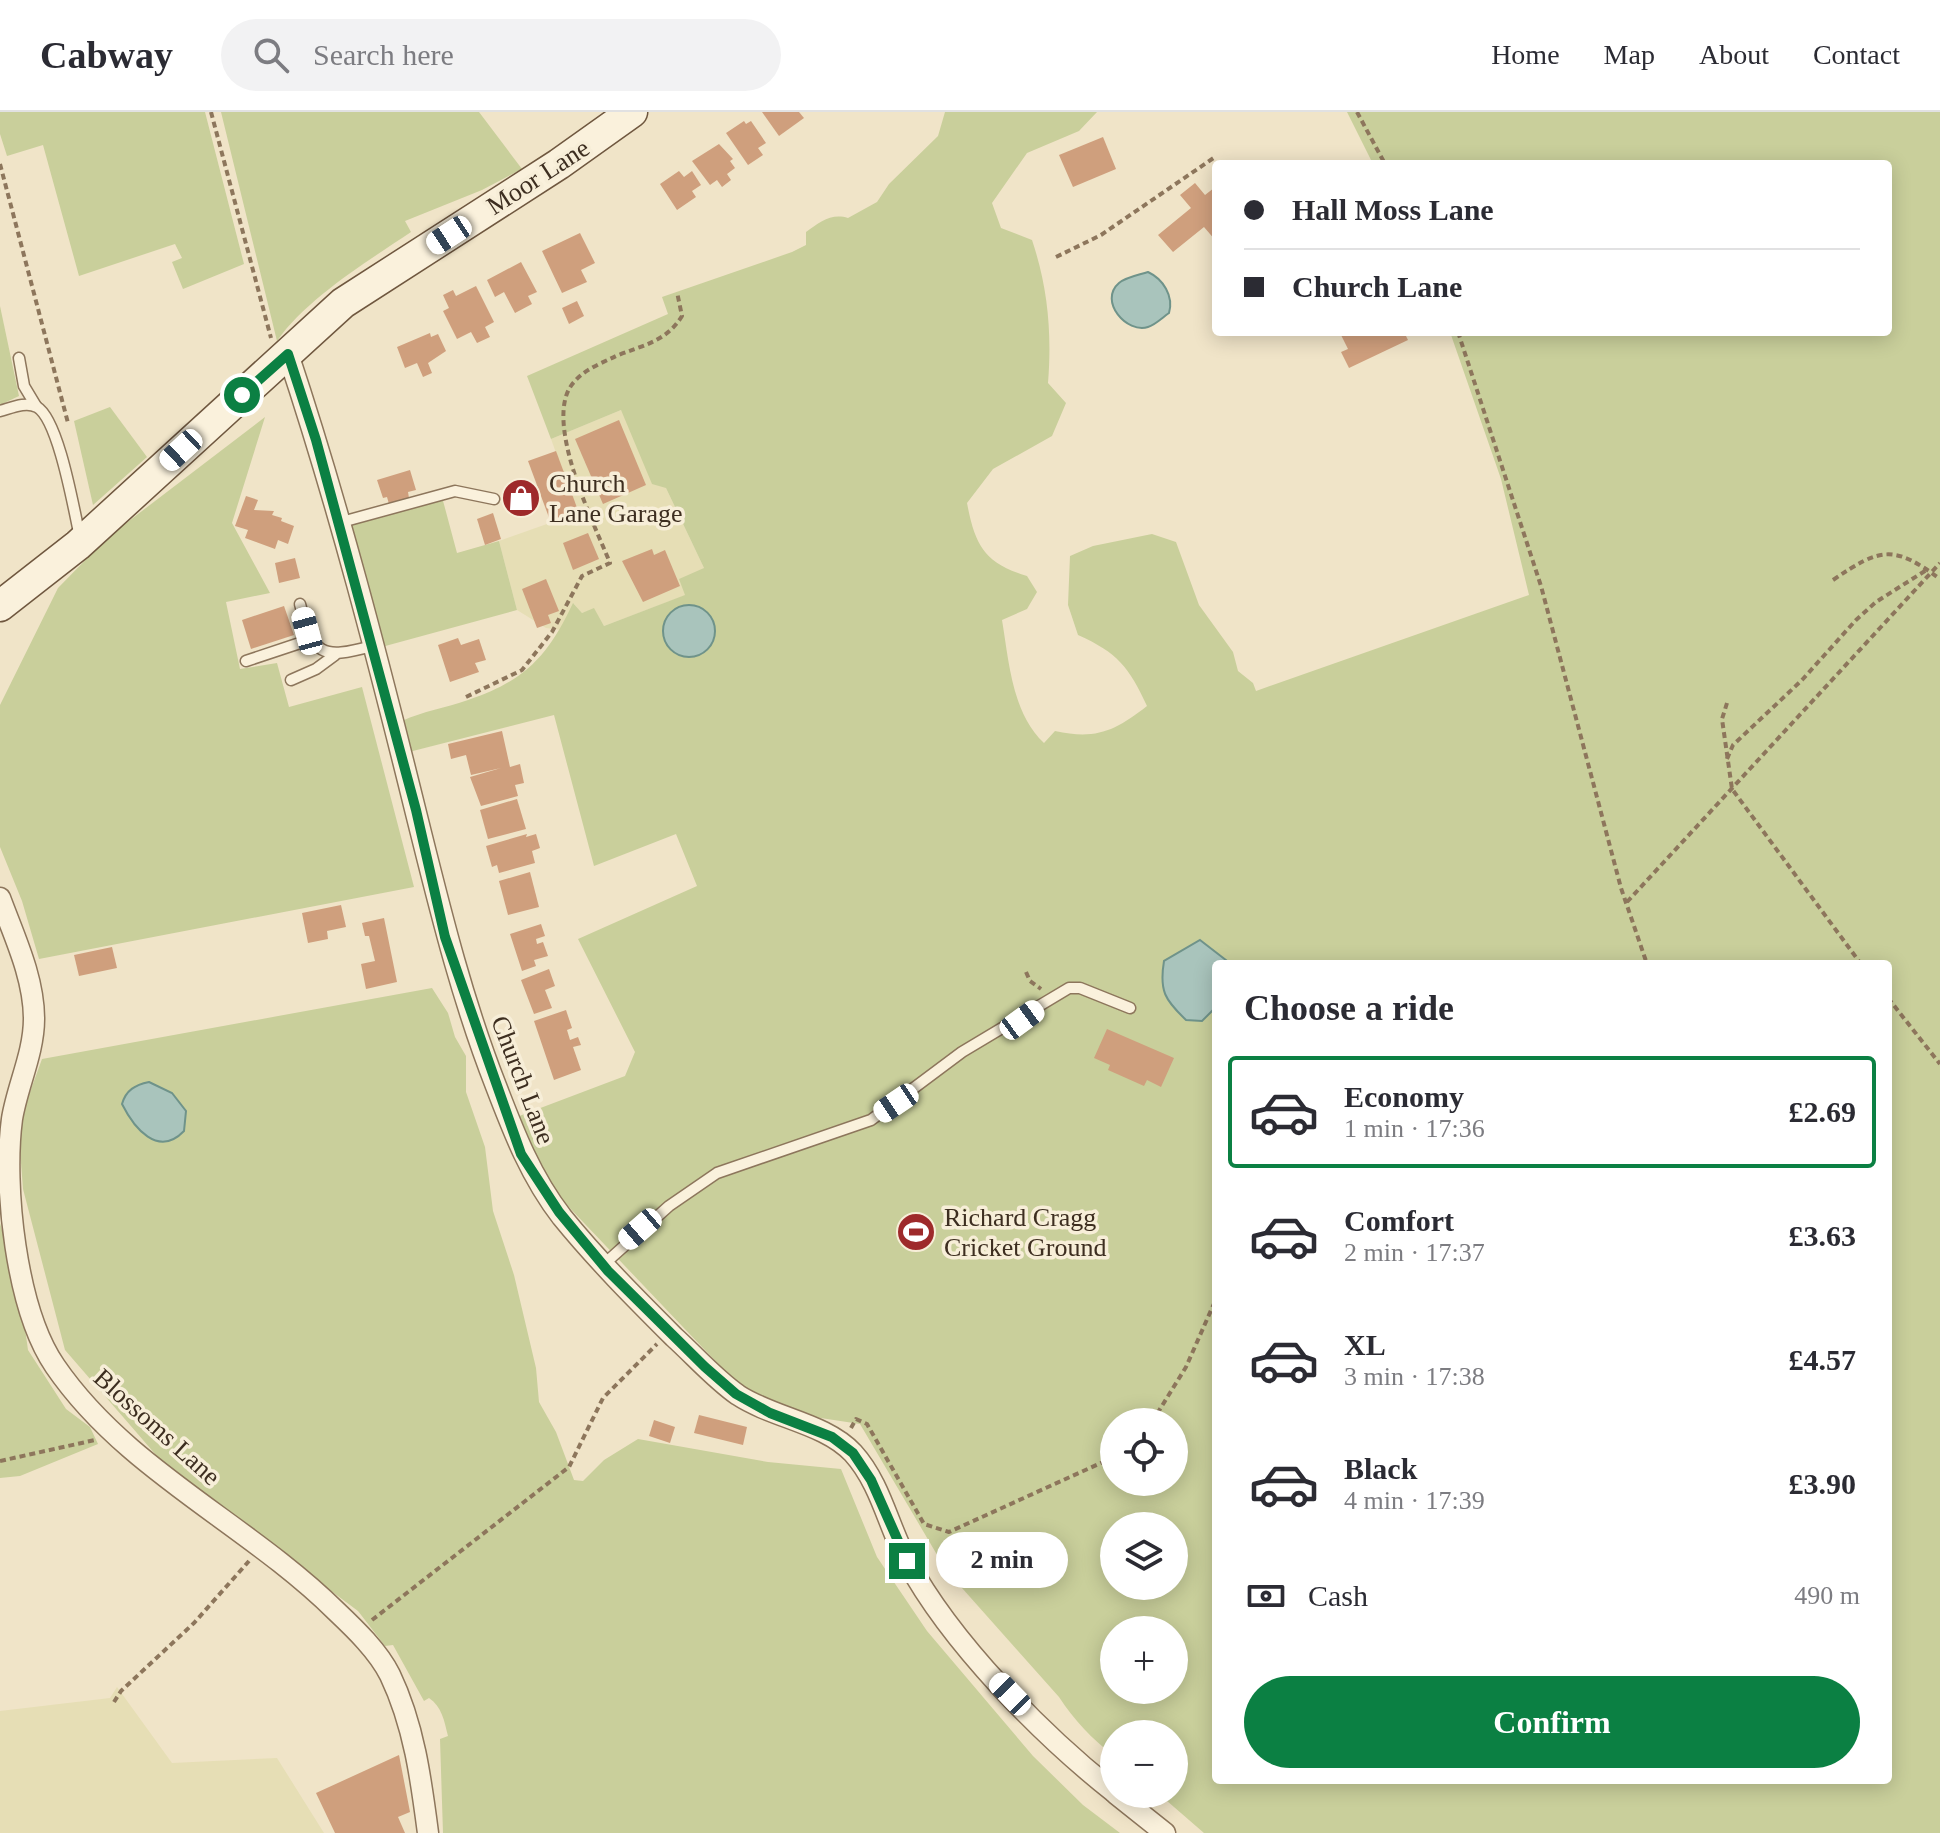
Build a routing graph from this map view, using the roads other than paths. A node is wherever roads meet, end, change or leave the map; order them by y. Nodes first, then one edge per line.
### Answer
1 (632, 112) edge
2 (288, 354) junction
3 (19, 358) dead end
4 (37, 407) junction
5 (0, 411) edge
6 (494, 499) dead end
7 (338, 523) junction
8 (81, 543) junction
9 (300, 604) dead end
10 (0, 606) edge
11 (312, 643) junction
12 (372, 646) junction
13 (335, 655) junction
14 (246, 661) dead end
15 (291, 680) dead end
16 (0, 898) edge
17 (1130, 1008) dead end
18 (603, 1265) junction
19 (1100, 1780) edge
20 (1134, 1808) edge
21 (428, 1833) edge
22 (1165, 1833) edge

1 - 2 street, Moor Lane
2 - 7 street, Church Lane
2 - 8 street, Moor Lane
3 - 4 lane
4 - 5 lane
4 - 8 lane
6 - 7 lane
7 - 12 street, Church Lane
8 - 10 street, Moor Lane
9 - 11 lane
11 - 13 lane
11 - 14 lane
12 - 13 lane
12 - 18 street, Church Lane
13 - 15 lane
16 - 21 street, Blossoms Lane
17 - 18 lane
18 - 19 street, Church Lane
20 - 22 street, Church Lane

